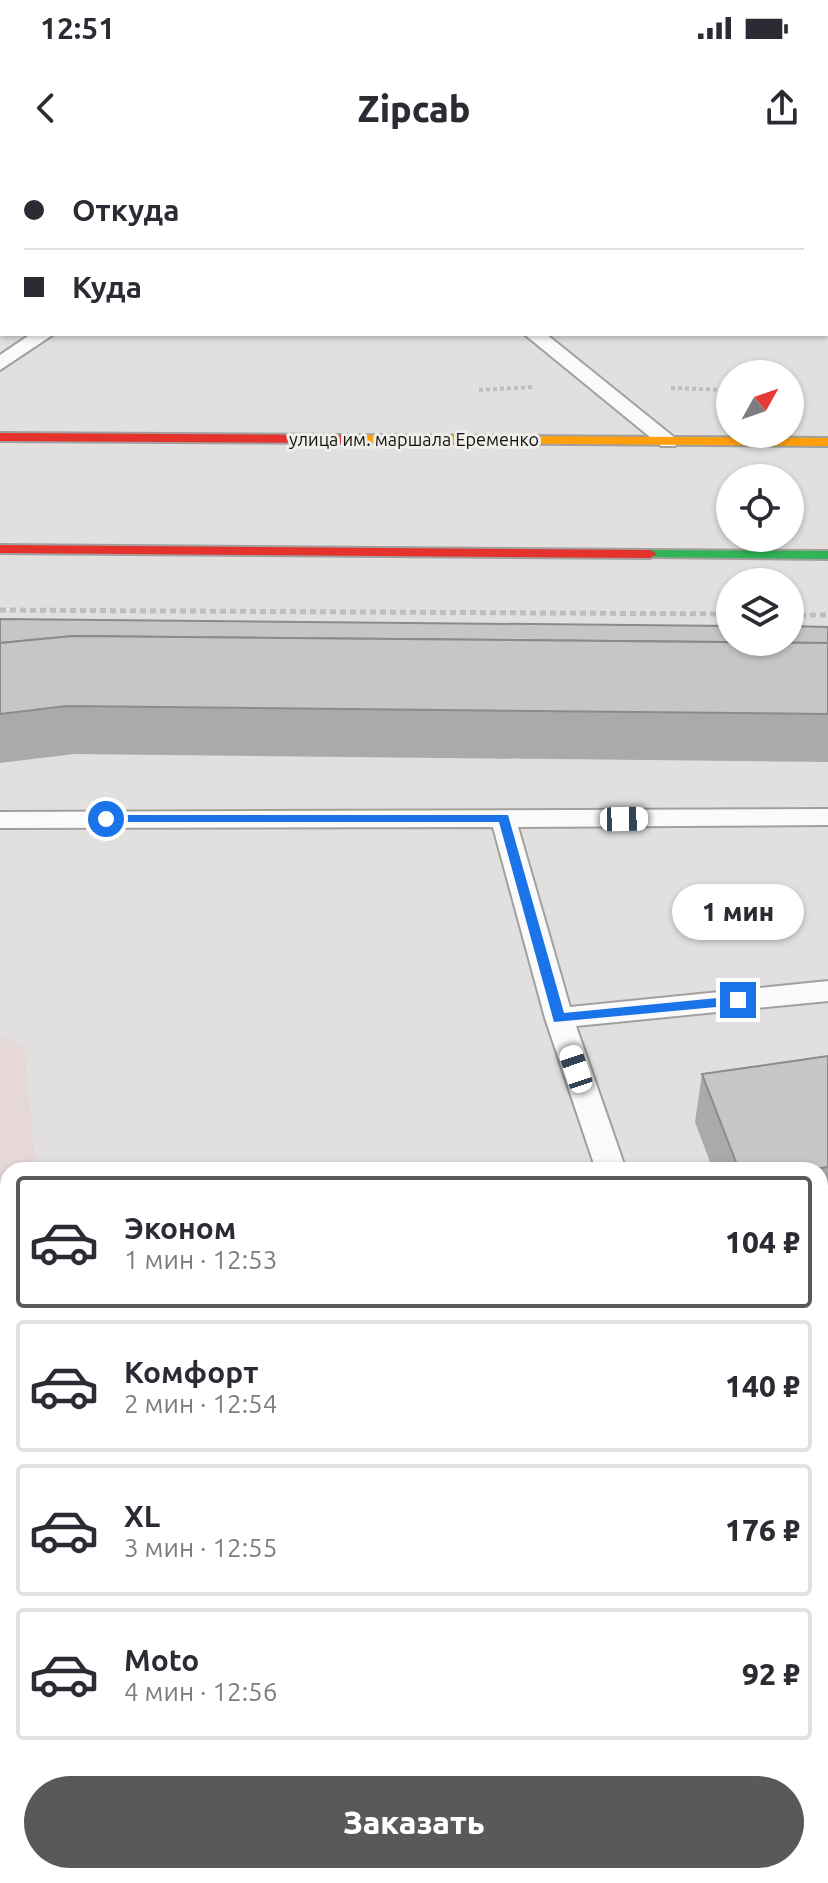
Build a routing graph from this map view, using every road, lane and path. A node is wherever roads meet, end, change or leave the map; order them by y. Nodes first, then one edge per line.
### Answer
1 (41, 336) edge
2 (536, 336) edge
3 (0, 364) edge
4 (0, 437) edge
5 (668, 442) junction
6 (828, 442) edge
7 (0, 549) edge
8 (828, 555) edge
9 (0, 610) edge
10 (716, 614) edge
11 (804, 615) edge
12 (828, 615) edge
13 (828, 817) edge
14 (503, 818) junction
15 (0, 820) edge
16 (828, 991) edge
17 (559, 1018) junction
18 (608, 1162) edge

1 - 3 lane
2 - 5 lane
4 - 5 main road, улица им. маршала Еременко
5 - 6 main road, улица им. маршала Еременко
7 - 8 main road
9 - 10 path
11 - 12 path
13 - 14 lane
14 - 15 lane
14 - 17 lane
16 - 17 lane
17 - 18 lane

